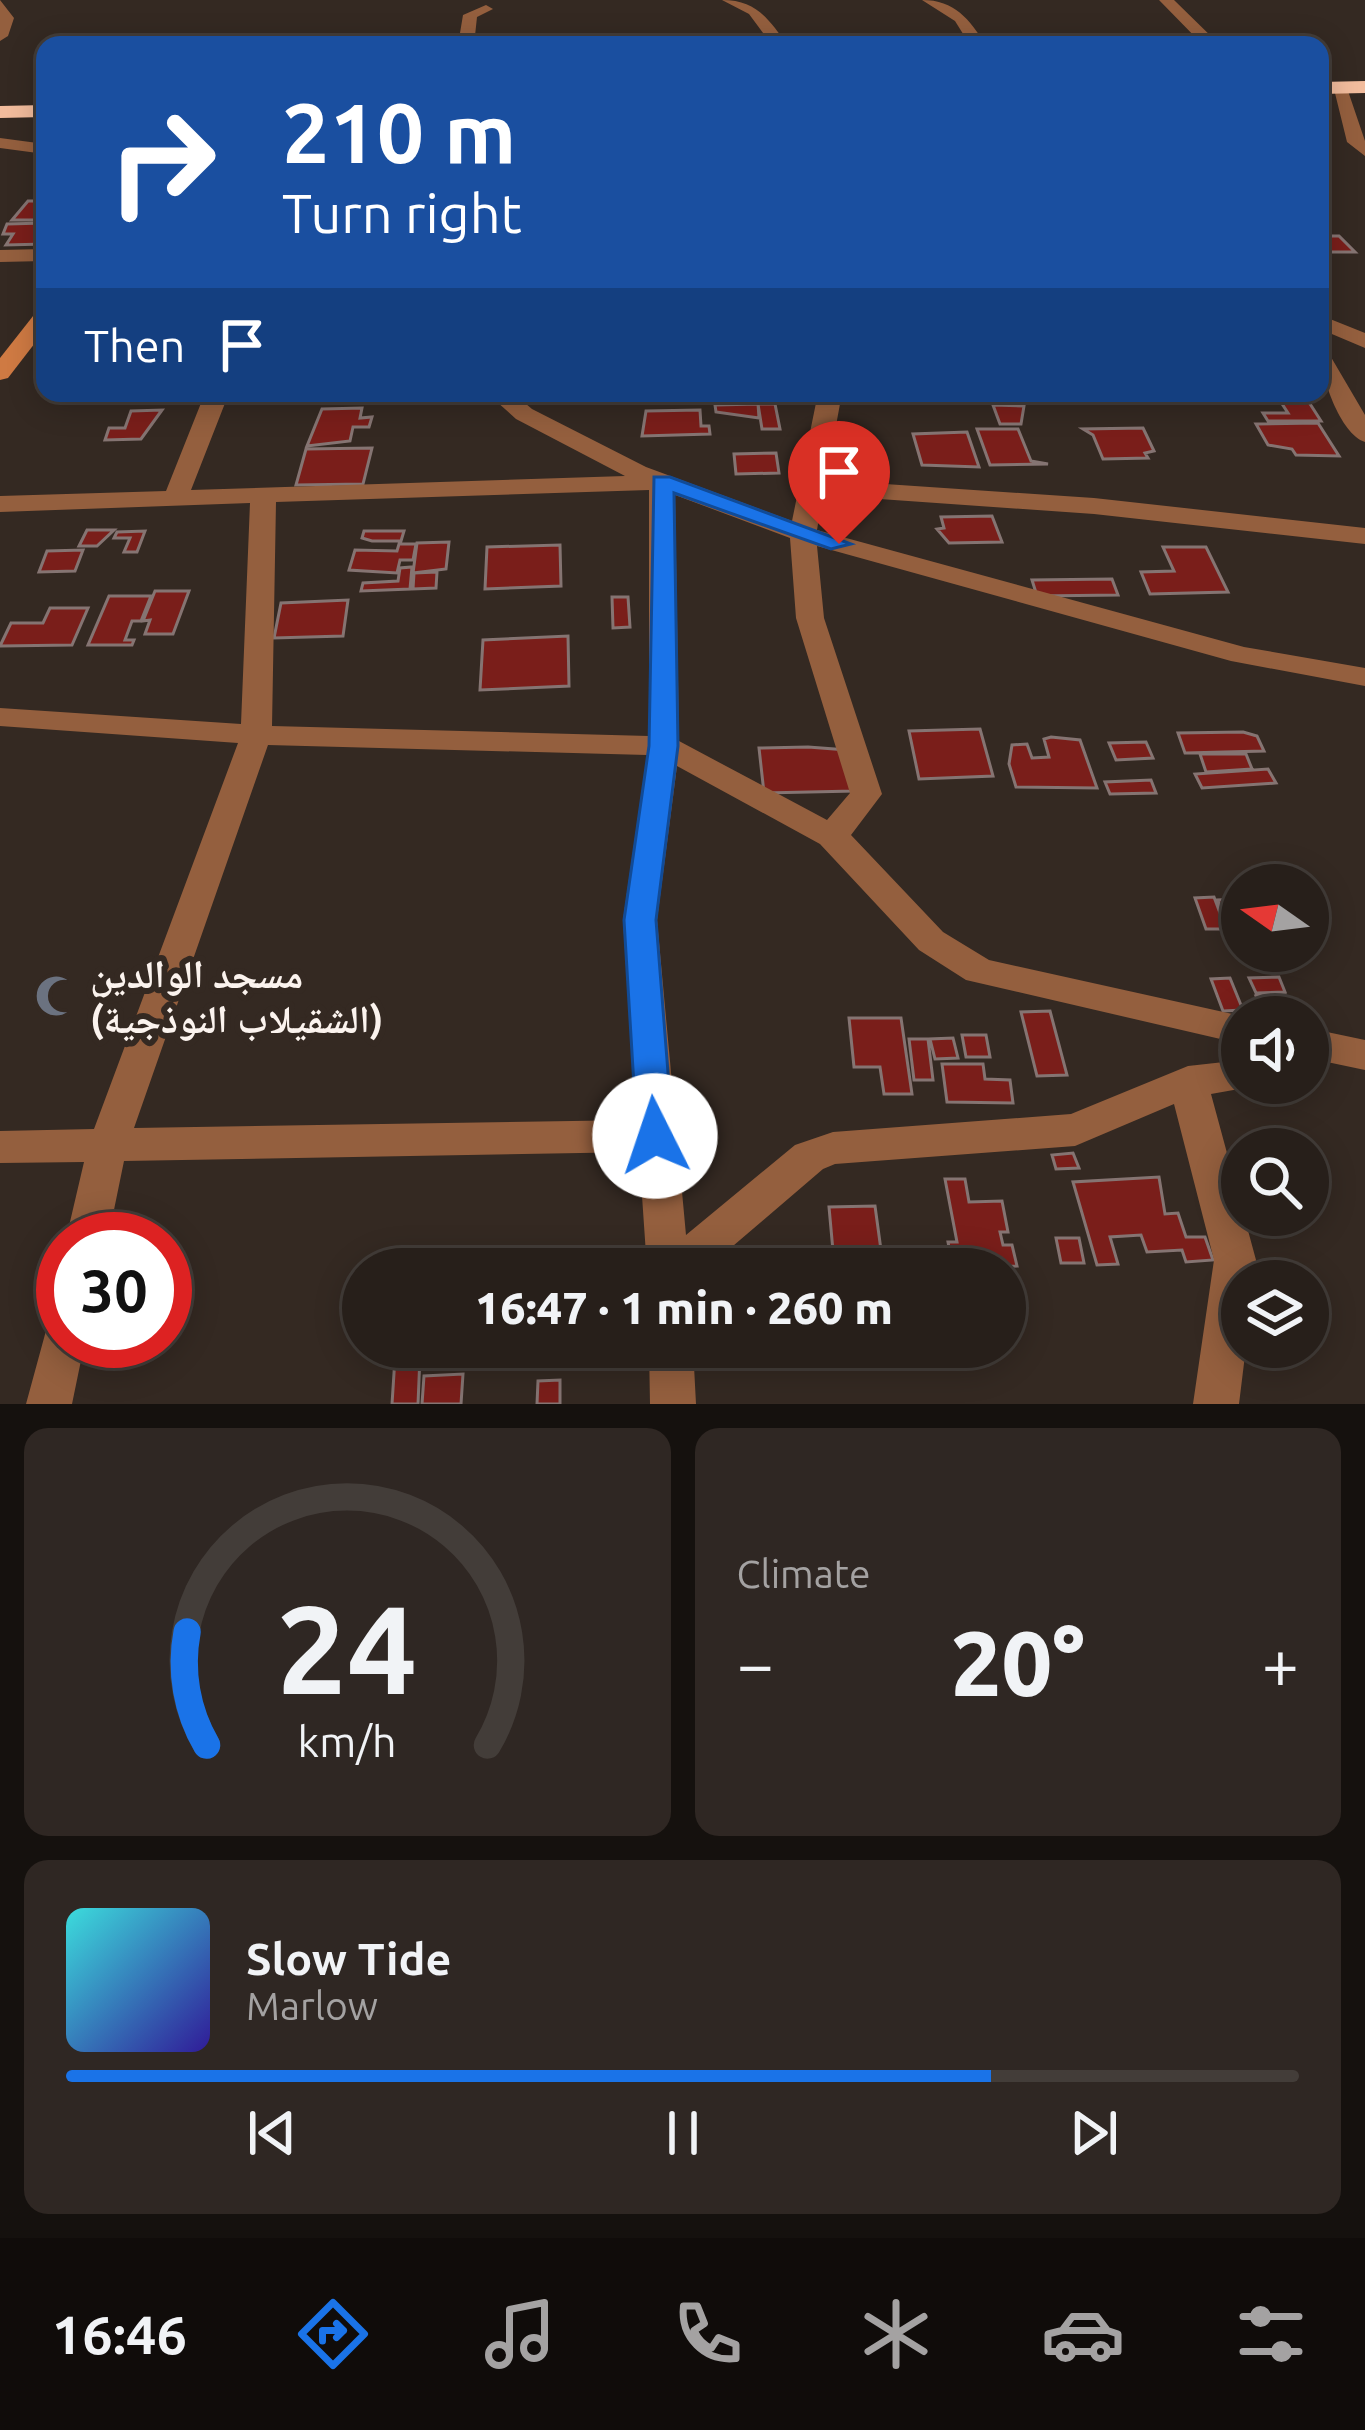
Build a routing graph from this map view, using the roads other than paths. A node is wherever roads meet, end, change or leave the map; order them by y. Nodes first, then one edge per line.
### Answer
1 (729, 0) edge
2 (929, 0) edge
3 (1166, 0) edge
4 (0, 4) edge
5 (486, 9) dead end
6 (0, 36) edge
7 (467, 36) edge
8 (773, 36) edge
9 (973, 36) edge
10 (1203, 36) edge
11 (1365, 87) edge
12 (1329, 88) edge
13 (36, 111) edge
14 (0, 112) edge
15 (0, 143) edge
16 (36, 148) edge
17 (1365, 152) edge
18 (36, 255) edge
19 (0, 256) edge
20 (1329, 325) edge
21 (36, 327) edge
22 (1365, 341) edge
23 (0, 373) edge
24 (1329, 383) edge
25 (1365, 384) edge
26 (1329, 386) edge
27 (214, 402) edge
28 (510, 402) edge
29 (828, 402) edge
30 (1365, 435) edge
31 (662, 482) junction
32 (814, 487) junction
33 (263, 496) junction
34 (176, 499) junction
35 (0, 504) edge
36 (803, 534) junction
37 (1365, 536) edge
38 (1365, 677) edge
39 (0, 716) edge
40 (256, 735) junction
41 (664, 746) junction
42 (832, 836) junction
43 (1221, 1025) edge
44 (1329, 1049) edge
45 (1365, 1058) edge
46 (1329, 1064) edge
47 (1221, 1077) edge
48 (1188, 1081) junction
49 (655, 1136) junction
50 (0, 1147) edge
51 (107, 1149) junction
52 (92, 1212) edge
53 (669, 1248) edge
54 (699, 1248) edge
55 (57, 1368) edge
56 (672, 1368) edge
57 (49, 1404) edge
58 (673, 1404) edge
59 (1216, 1404) edge

1 - 8 street
2 - 9 street
3 - 10 street
4 - 6 street
5 - 7 street
11 - 12 highway
12 - 17 street
13 - 14 highway
15 - 16 street
18 - 19 street
20 - 22 street
21 - 23 street
24 - 25 street
26 - 30 street
27 - 34 street
28 - 31 street
29 - 32 street
31 - 33 street
31 - 36 street
31 - 41 street
32 - 36 street
32 - 37 street
33 - 34 street
33 - 40 street
34 - 35 street
36 - 38 street
36 - 42 street
39 - 40 street
40 - 41 street
40 - 51 street
41 - 42 street
41 - 49 street
42 - 43 street
44 - 45 street
45 - 46 street
47 - 48 street
48 - 54 street
48 - 59 street
49 - 51 street
49 - 53 street
50 - 51 street
51 - 52 street
55 - 57 street
56 - 58 street

